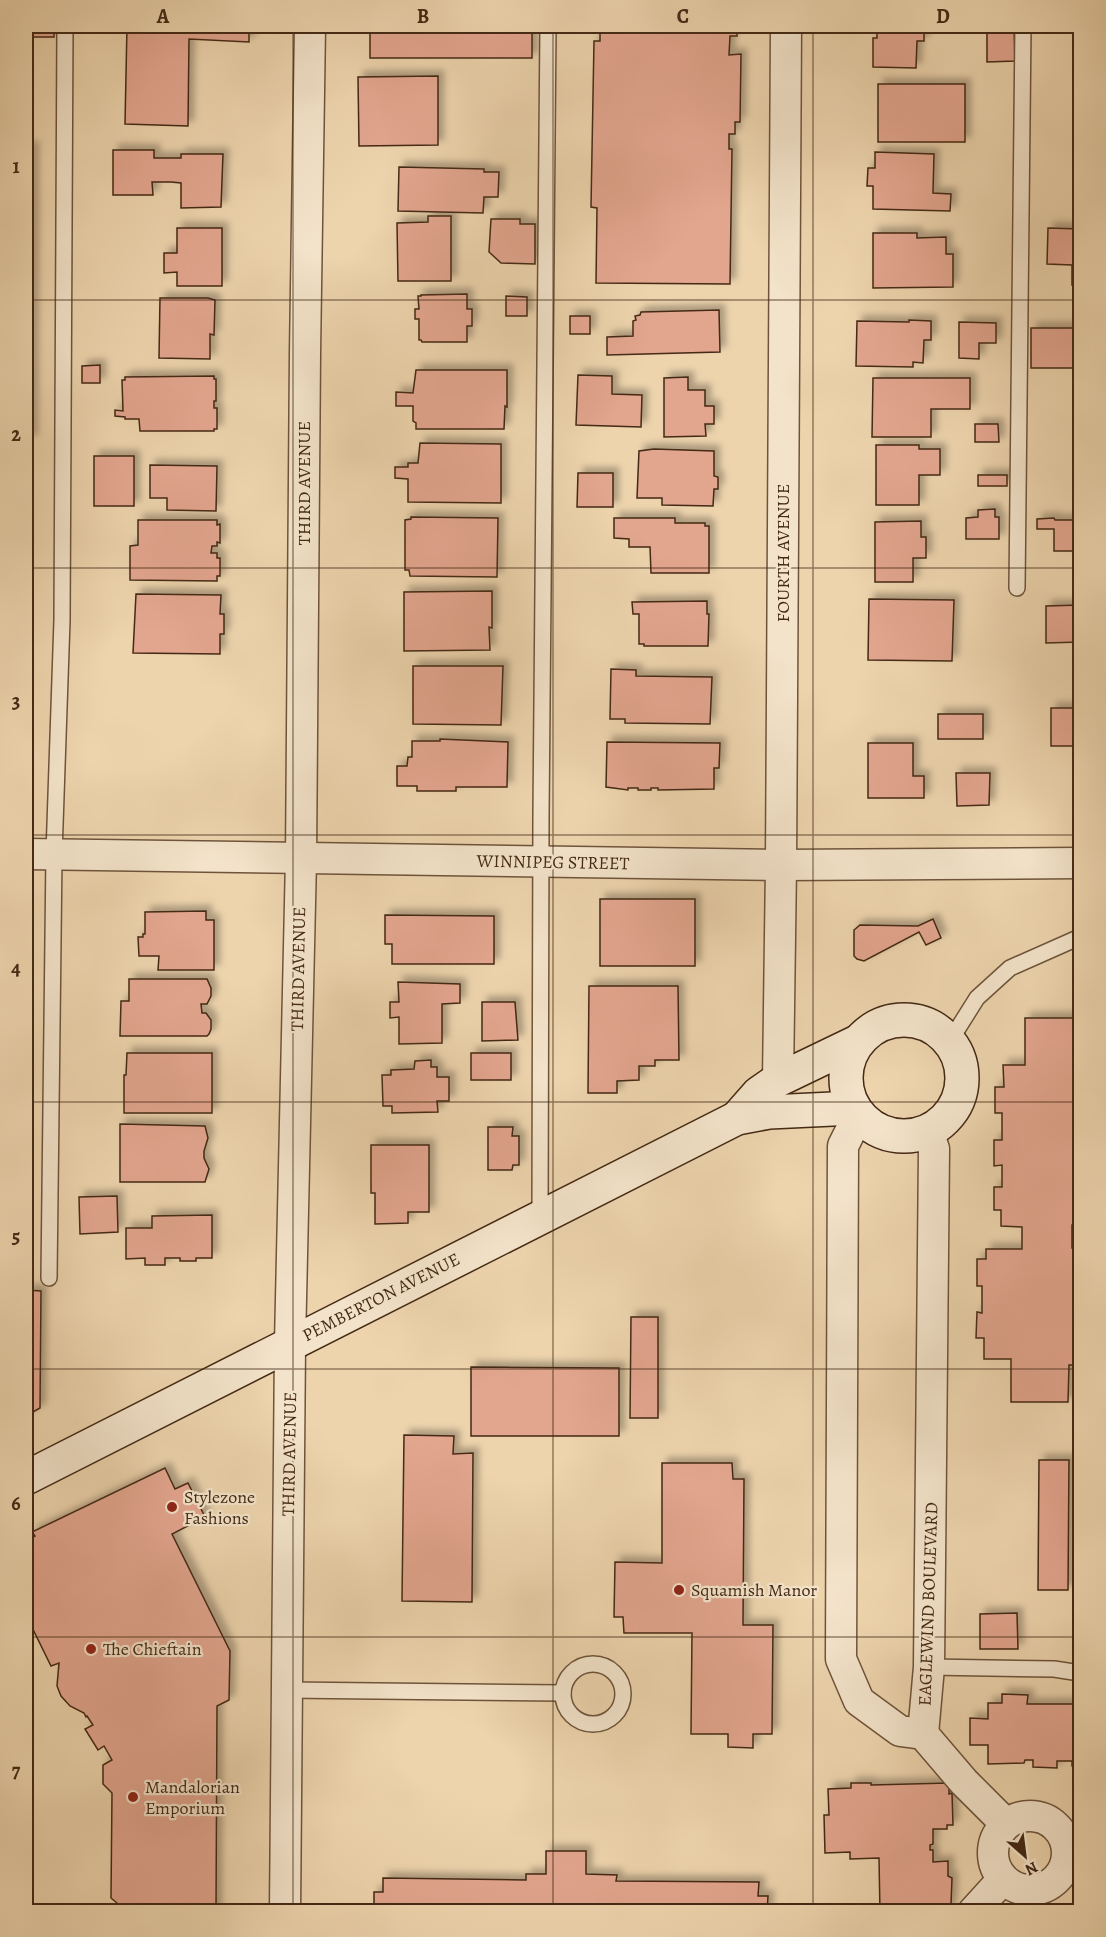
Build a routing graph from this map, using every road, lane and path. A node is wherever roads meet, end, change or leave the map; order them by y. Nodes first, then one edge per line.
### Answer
1 (65, 26) edge
2 (310, 26) edge
3 (548, 26) edge
4 (786, 26) edge
5 (1023, 26) edge
6 (1017, 588) dead end
7 (40, 854) edge
8 (301, 859) junction
9 (541, 862) junction
10 (1080, 863) edge
11 (782, 865) junction
12 (1080, 936) edge
13 (859, 1041) junction
14 (950, 1041) junction
15 (778, 1080) junction
16 (857, 1111) junction
17 (737, 1118) junction
18 (928, 1131) junction
19 (540, 1217) junction
20 (49, 1278) dead end
21 (290, 1343) junction
22 (26, 1478) edge
23 (929, 1667) junction
24 (1080, 1672) edge
25 (287, 1690) junction
26 (563, 1693) junction
27 (923, 1734) junction
28 (1006, 1824) junction
29 (1073, 1842) edge
30 (1003, 1879) junction
31 (285, 1911) edge
32 (973, 1911) edge

1 - 7 lane
2 - 8 street, THIRD AVENUE
3 - 9 lane
4 - 11 street, FOURTH AVENUE
5 - 6 lane
7 - 8 street, WINNIPEG STREET
7 - 20 lane
8 - 9 street, WINNIPEG STREET
8 - 21 street, THIRD AVENUE
9 - 11 street, WINNIPEG STREET
9 - 19 lane
10 - 11 street, WINNIPEG STREET
11 - 15 street, FOURTH AVENUE
12 - 14 lane
13 - 14 street
13 - 15 street, PEMBERTON AVENUE
13 - 16 street
14 - 18 street
15 - 17 street, PEMBERTON AVENUE
16 - 17 street, PEMBERTON AVENUE
16 - 18 street
16 - 27 street
17 - 19 street, PEMBERTON AVENUE
18 - 23 street, EAGLEWIND BOULEVARD
19 - 21 street, PEMBERTON AVENUE
21 - 22 street, PEMBERTON AVENUE
21 - 25 street, THIRD AVENUE
23 - 24 lane
23 - 27 street, EAGLEWIND BOULEVARD
25 - 26 lane
25 - 31 street, THIRD AVENUE
26 - 26 lane
27 - 28 street
28 - 29 street
28 - 30 street
29 - 30 street
30 - 32 street

